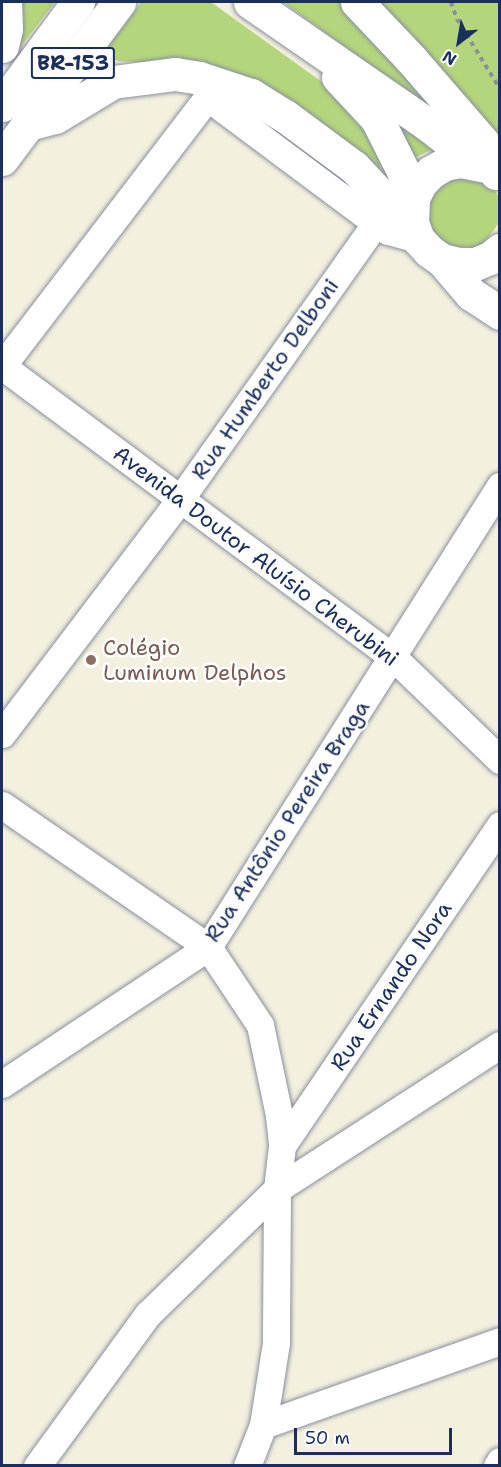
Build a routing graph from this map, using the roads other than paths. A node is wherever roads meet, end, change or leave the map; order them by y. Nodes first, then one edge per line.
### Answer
1 (5, 2) edge
2 (78, 2) edge
3 (119, 2) edge
4 (250, 2) edge
5 (357, 2) edge
6 (2, 46) edge
7 (314, 48) junction
8 (212, 90) junction
9 (2, 105) edge
10 (28, 124) junction
11 (2, 159) edge
12 (491, 171) edge
13 (415, 220) junction
14 (375, 223) junction
15 (500, 250) edge
16 (442, 260) junction
17 (500, 314) edge
18 (2, 366) edge
19 (500, 486) edge
20 (181, 498) junction
21 (393, 657) junction
22 (2, 734) edge
23 (500, 760) edge
24 (2, 805) edge
25 (500, 825) edge
26 (208, 947) junction
27 (500, 1045) edge
28 (2, 1084) edge
29 (282, 1146) junction
30 (277, 1190) junction
31 (500, 1341) edge
32 (262, 1425) junction
33 (500, 1461) edge
34 (37, 1466) edge
35 (247, 1466) edge
36 (497, 1466) edge

1 - 6 main road
2 - 9 main road, BR-153
3 - 10 main road, BR-153
4 - 7 main road
5 - 12 main road
7 - 12 main road
7 - 13 main road
8 - 10 main road
8 - 13 main road
8 - 14 street
8 - 18 street
10 - 11 main road, BR-153
12 - 13 main road
13 - 14 street
13 - 16 main road
14 - 20 street, Rua Humberto Delboni
15 - 16 main road
16 - 17 main road
18 - 20 street, Avenida Doutor Aluísio Cherubini
19 - 21 street, Rua Antônio Pereira Braga
20 - 21 street, Avenida Doutor Aluísio Cherubini
20 - 22 street, Rua Humberto Delboni
21 - 23 street, Avenida Doutor Aluísio Cherubini
21 - 26 street, Rua Antônio Pereira Braga
24 - 26 street
25 - 29 street, Rua Ernando Nora
26 - 28 street, Rua Antônio Pereira Braga
26 - 29 street
27 - 30 street
29 - 30 street
30 - 32 street
30 - 34 street
31 - 32 street
32 - 35 street
33 - 36 street

